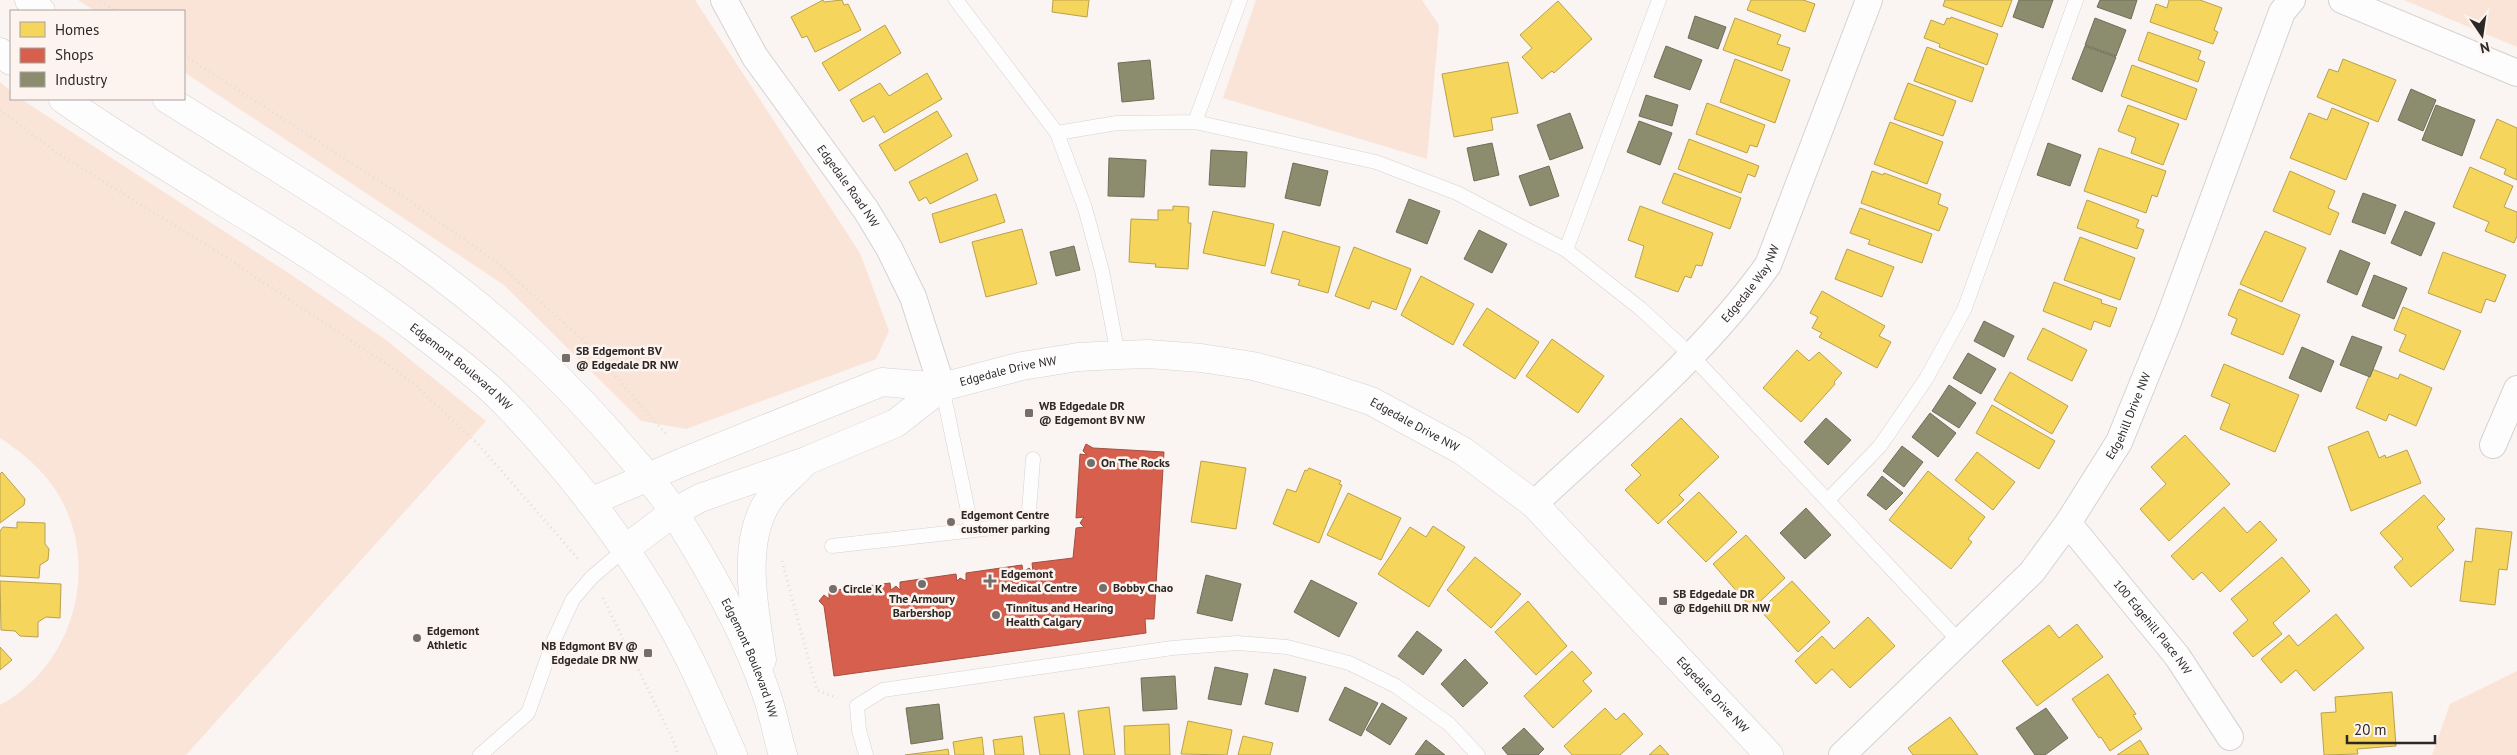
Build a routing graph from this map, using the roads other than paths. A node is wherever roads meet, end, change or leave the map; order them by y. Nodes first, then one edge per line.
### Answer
1 (29, 0) edge
2 (724, 0) edge
3 (956, 0) edge
4 (1240, 0) edge
5 (1659, 0) edge
6 (1869, 0) edge
7 (2076, 0) edge
8 (2292, 0) edge
9 (2342, 0) edge
10 (40, 10) edge
11 (0, 52) edge
12 (10, 60) edge
13 (2517, 73) edge
14 (64, 100) edge
15 (169, 100) edge
16 (1195, 122) junction
17 (1057, 133) junction
18 (1566, 250) junction
19 (1118, 355) junction
20 (1692, 356) junction
21 (942, 386) junction
22 (2517, 389) edge
23 (2493, 445) dead end
24 (1033, 459) dead end
25 (806, 461) junction
26 (649, 477) junction
27 (1828, 500) junction
28 (590, 502) junction
29 (1534, 504) junction
30 (674, 512) junction
31 (2068, 523) junction
32 (972, 530) junction
33 (832, 546) dead end
34 (625, 549) junction
35 (1960, 642) junction
36 (767, 696) junction
37 (2230, 737) dead end
38 (480, 755) edge
39 (733, 755) edge
40 (783, 755) edge
41 (866, 755) edge
42 (1478, 755) edge
43 (1769, 755) edge
44 (1842, 755) edge

1 - 10 main road
2 - 21 street, Edgedale Road NW
3 - 17 lane
4 - 16 lane
5 - 18 lane
6 - 20 street, Edgedale Way NW
7 - 27 lane
8 - 31 street, Edgehill Drive NW
9 - 13 street
11 - 12 main road
14 - 28 main road, Edgemont Boulevard NW
15 - 26 main road, Edgemont Boulevard NW
16 - 17 lane
16 - 18 lane
17 - 19 lane
18 - 20 lane
19 - 21 main road, Edgedale Drive NW
19 - 29 main road, Edgedale Drive NW
20 - 27 lane
20 - 29 street, Edgedale Way NW
21 - 25 main road, Edgedale Drive NW
21 - 26 main road, Edgedale Drive NW
21 - 32 lane
22 - 23 street
24 - 32 lane
25 - 30 main road, Edgedale Drive NW
25 - 36 main road
26 - 28 main road, Edgedale Drive NW
26 - 30 main road, Edgemont Boulevard NW
27 - 35 lane
28 - 34 main road, Edgemont Boulevard NW
29 - 43 main road, Edgedale Drive NW
30 - 34 main road, Edgedale Drive NW
30 - 36 main road, Edgemont Boulevard NW
31 - 35 street, Edgehill Drive NW
31 - 37 street, 100 Edgehill Place NW
32 - 33 lane
34 - 38 lane
34 - 39 main road, Edgemont Boulevard NW
35 - 44 street, Edgehill Drive NW
36 - 40 main road, Edgemont Boulevard NW
41 - 42 lane

